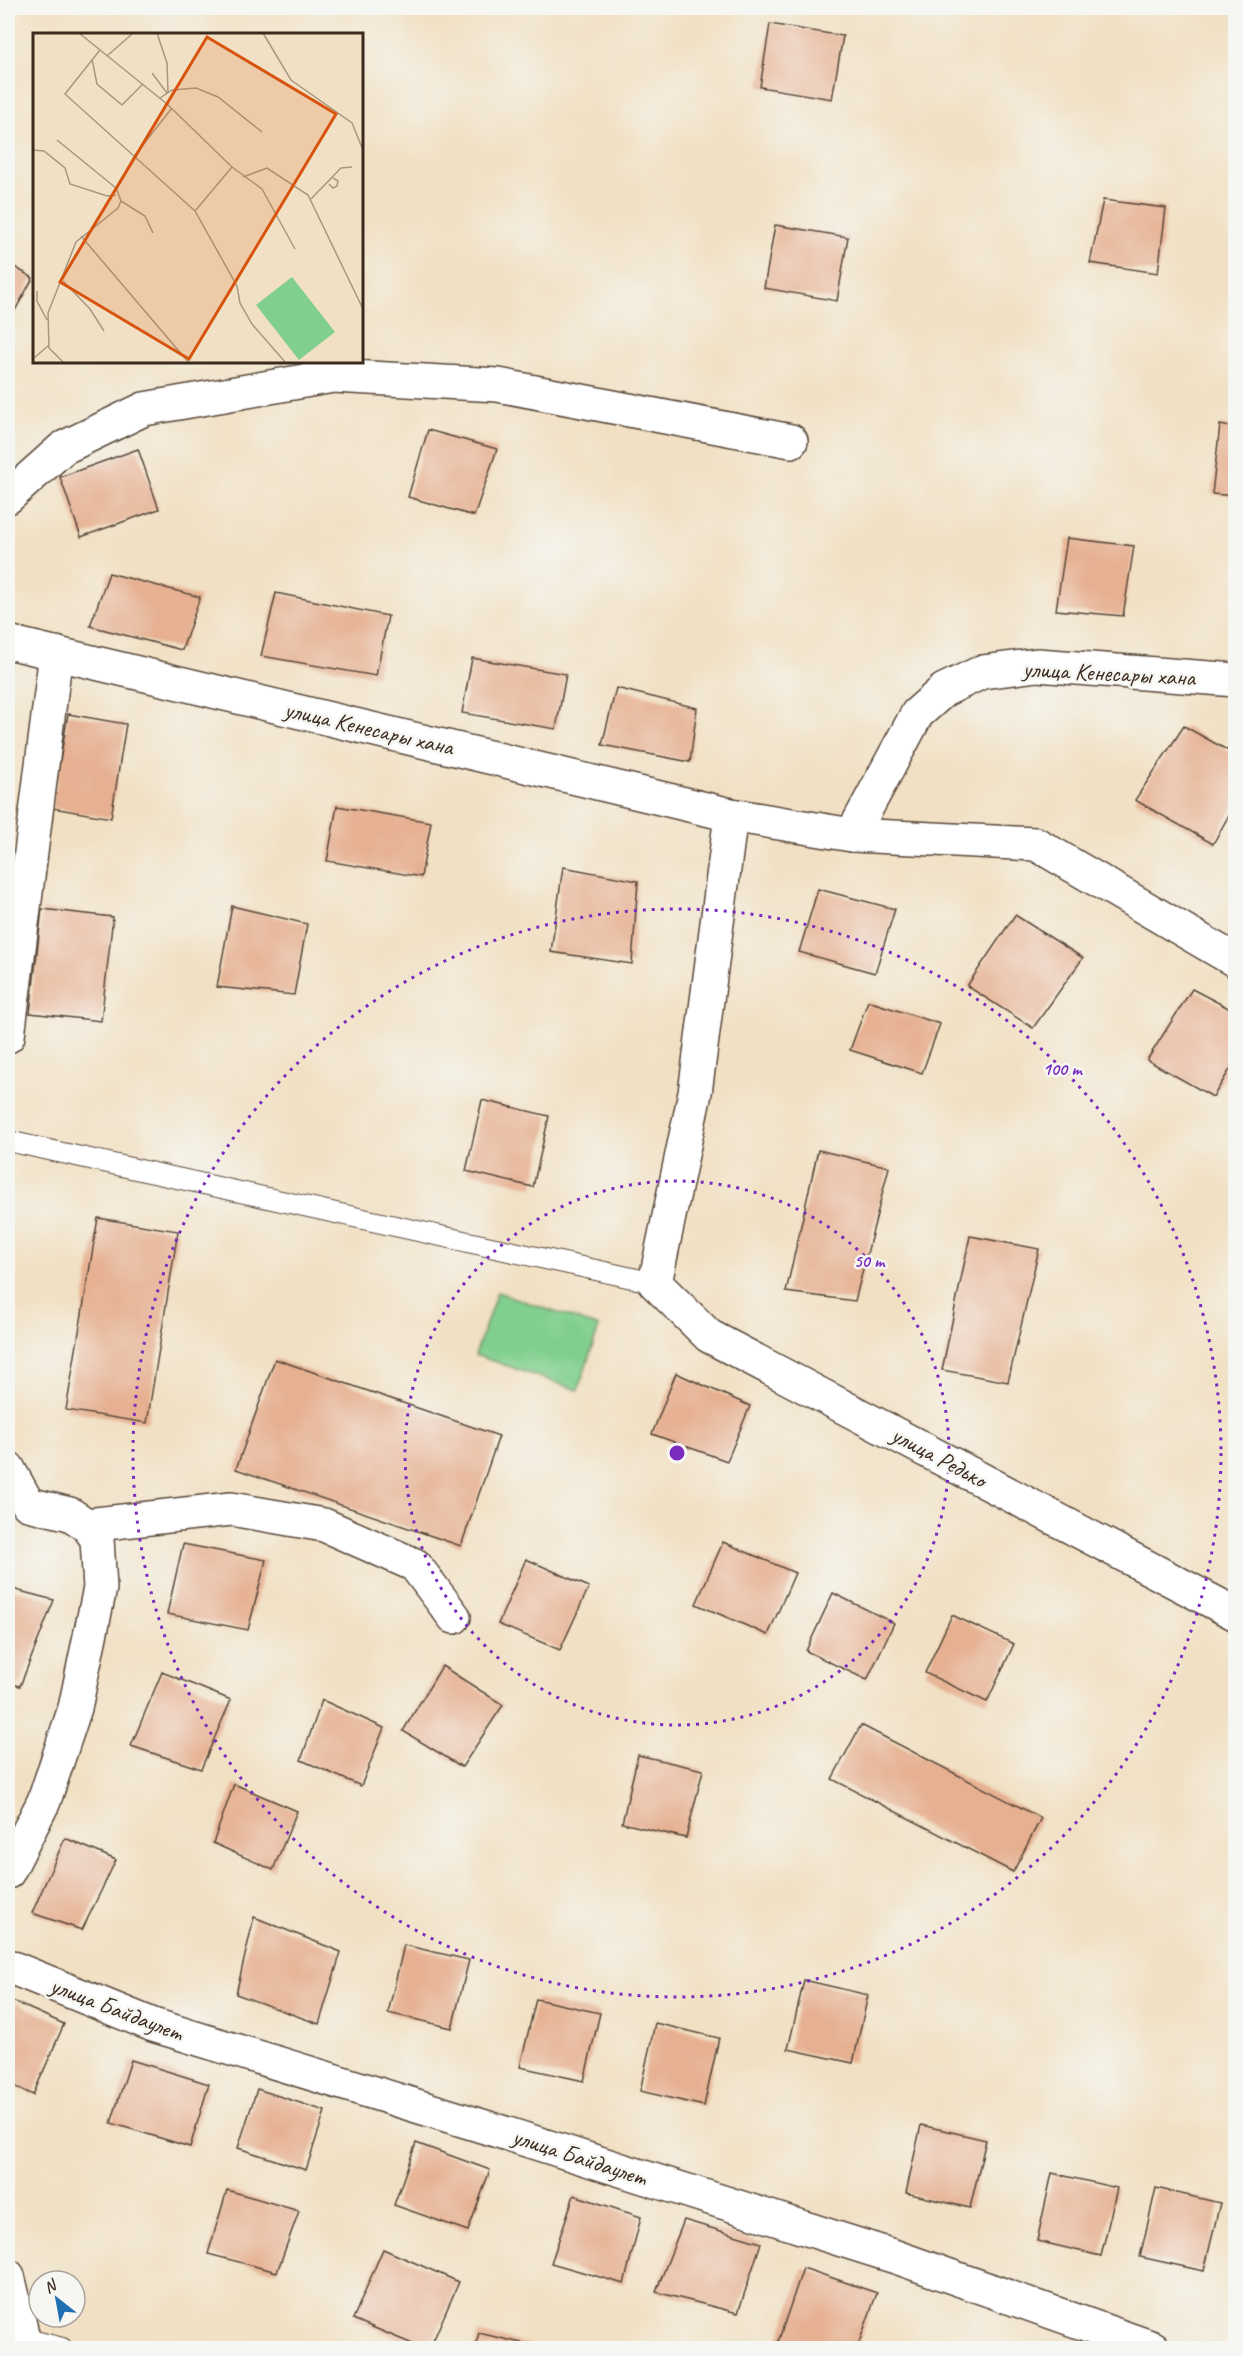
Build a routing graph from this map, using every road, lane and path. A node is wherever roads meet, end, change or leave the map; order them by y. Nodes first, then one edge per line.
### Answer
1 (791, 441) dead end
2 (8, 497) edge
3 (8, 642) edge
4 (56, 653) junction
5 (1236, 680) edge
6 (731, 814) junction
7 (852, 835) junction
8 (1236, 961) edge
9 (8, 1036) edge
10 (8, 1141) edge
11 (655, 1283) junction
12 (8, 1468) edge
13 (18, 1512) edge
14 (87, 1525) junction
15 (1236, 1614) edge
16 (454, 1617) dead end
17 (8, 1872) edge
18 (8, 1966) edge
19 (8, 2276) edge
20 (23, 2343) edge
21 (62, 2349) edge
22 (1153, 2349) edge

1 - 2 street
3 - 4 street, улица Кенесары хана
4 - 6 street, улица Кенесары хана
4 - 9 street
5 - 7 street, улица Кенесары хана
6 - 7 street, улица Кенесары хана
6 - 11 street
7 - 8 street, улица Кенесары хана
10 - 11 lane
11 - 15 street, улица Редько
12 - 13 street
13 - 14 street
14 - 16 street
14 - 17 street
18 - 22 street, улица Байдаулет
19 - 20 street
20 - 21 lane

